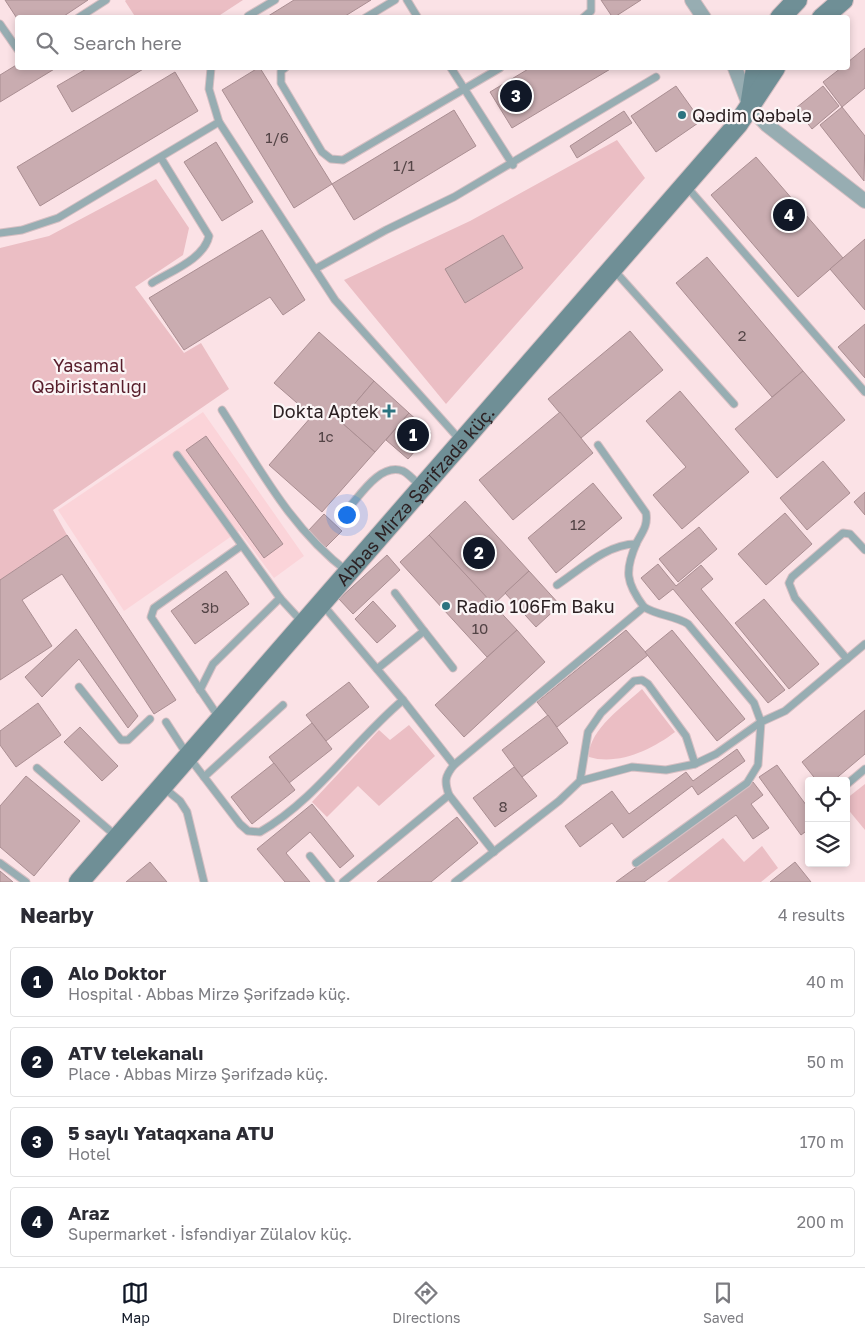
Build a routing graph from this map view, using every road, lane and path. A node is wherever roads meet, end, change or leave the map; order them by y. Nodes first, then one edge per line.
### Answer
1 (106, 0) edge
2 (276, 0) edge
3 (394, 0) edge
4 (407, 0) edge
5 (591, 0) edge
6 (692, 0) edge
7 (844, 0) edge
8 (83, 15) edge
9 (250, 15) edge
10 (370, 15) edge
11 (416, 15) edge
12 (586, 15) edge
13 (702, 15) edge
14 (826, 15) edge
15 (0, 24) edge
16 (15, 46) edge
17 (211, 70) edge
18 (282, 70) edge
19 (452, 70) edge
20 (497, 70) edge
21 (736, 70) edge
22 (756, 70) edge
23 (775, 70) edge
24 (656, 77) dead end
25 (465, 89) junction
26 (750, 107) junction
27 (219, 122) junction
28 (161, 158) junction
29 (512, 164) junction
30 (685, 185) junction
31 (865, 201) edge
32 (0, 233) edge
33 (315, 269) junction
34 (613, 269) junction
35 (152, 283) dead end
36 (865, 392) edge
37 (734, 404) dead end
38 (222, 410) dead end
39 (461, 442) junction
40 (598, 445) dead end
41 (177, 455) dead end
42 (422, 487) junction
43 (347, 510) dead end
44 (636, 544) junction
45 (242, 546) junction
46 (865, 550) edge
47 (348, 572) junction
48 (557, 584) dead end
49 (395, 593) dead end
50 (280, 598) junction
51 (321, 603) junction
52 (644, 607) junction
53 (303, 623) junction
54 (424, 631) junction
55 (865, 644) edge
56 (847, 659) junction
57 (454, 668) dead end
58 (377, 669) junction
59 (79, 687) dead end
60 (200, 690) junction
61 (403, 700) junction
62 (283, 705) dead end
63 (220, 719) junction
64 (150, 720) dead end
65 (166, 722) dead end
66 (761, 722) junction
67 (188, 756) junction
68 (695, 764) junction
69 (454, 765) junction
70 (37, 768) dead end
71 (865, 769) edge
72 (204, 777) junction
73 (580, 781) junction
74 (850, 782) edge
75 (163, 786) junction
76 (449, 795) junction
77 (118, 838) junction
78 (494, 852) junction
79 (310, 856) dead end
80 (0, 863) edge
81 (636, 863) dead end
82 (26, 882) edge
83 (79, 882) edge
84 (204, 882) edge
85 (331, 882) edge
86 (343, 882) edge
87 (455, 882) edge

1 - 8 lane
2 - 9 lane
3 - 10 lane
4 - 11 lane
5 - 12 lane
6 - 13 street
7 - 14 main road
15 - 16 lane
17 - 27 lane
18 - 25 lane
19 - 25 lane
20 - 25 lane
21 - 26 street
22 - 26 main road
23 - 26 main road, Abbas Mirzə Şərifzadə küç.
24 - 29 lane
25 - 29 lane
26 - 30 main road, Abbas Mirzə Şərifzadə küç.
26 - 31 street
27 - 28 lane
27 - 33 lane
28 - 32 lane
28 - 35 lane
29 - 33 lane
30 - 34 main road, Abbas Mirzə Şərifzadə küç.
30 - 36 lane
33 - 39 lane
34 - 37 lane
34 - 39 main road, Abbas Mirzə Şərifzadə küç.
38 - 47 lane
39 - 42 main road, Abbas Mirzə Şərifzadə küç.
40 - 44 lane
41 - 45 lane
42 - 43 lane
42 - 47 main road, Abbas Mirzə Şərifzadə küç.
44 - 48 lane
44 - 52 lane
45 - 50 lane
45 - 60 lane
46 - 56 lane
47 - 51 main road, Abbas Mirzə Şərifzadə küç.
49 - 54 lane
50 - 53 lane
50 - 60 lane
51 - 53 main road, Abbas Mirzə Şərifzadə küç.
51 - 58 lane
52 - 66 lane
52 - 69 lane
53 - 63 main road, Abbas Mirzə Şərifzadə küç.
54 - 57 lane
54 - 58 lane
55 - 56 lane
56 - 66 lane
58 - 61 lane
59 - 64 lane
60 - 63 lane
61 - 69 lane
61 - 72 lane
62 - 72 lane
63 - 67 main road, Abbas Mirzə Şərifzadə küç.
65 - 67 lane
66 - 68 lane
66 - 81 lane
67 - 72 lane
67 - 75 main road, Abbas Mirzə Şərifzadə küç.
68 - 73 lane
68 - 73 lane
69 - 76 lane
70 - 77 lane
71 - 74 lane
73 - 78 lane
75 - 77 main road, Abbas Mirzə Şərifzadə küç.
75 - 84 lane
76 - 78 lane
76 - 86 lane
77 - 83 main road, Abbas Mirzə Şərifzadə küç.
78 - 87 lane
79 - 85 lane
80 - 82 lane

